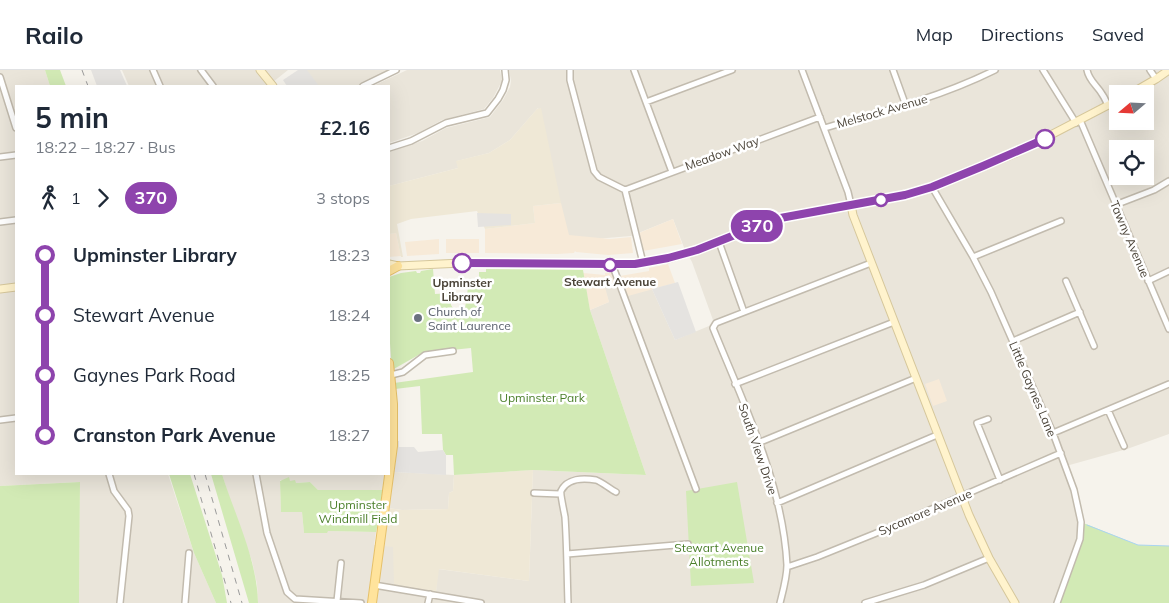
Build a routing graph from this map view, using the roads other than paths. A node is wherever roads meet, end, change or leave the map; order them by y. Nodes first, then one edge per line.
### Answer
1 (153, 70) edge
2 (202, 70) edge
3 (260, 70) edge
4 (505, 70) edge
5 (570, 70) edge
6 (634, 70) edge
7 (732, 70) edge
8 (802, 70) edge
9 (893, 70) edge
10 (995, 70) edge
11 (1043, 70) edge
12 (1087, 70) edge
13 (1150, 70) edge
14 (1169, 70) edge
15 (393, 71) edge
16 (0, 77) edge
17 (1156, 79) junction
18 (160, 85) edge
19 (212, 85) edge
20 (272, 85) edge
21 (365, 85) edge
22 (1146, 85) edge
23 (646, 102) junction
24 (1108, 105) joint
25 (906, 106) junction
26 (820, 117) junction
27 (1078, 121) junction
28 (15, 125) edge
29 (824, 128) junction
30 (390, 148) edge
31 (15, 155) edge
32 (0, 158) edge
33 (672, 172) junction
34 (1169, 181) edge
35 (932, 187) junction
36 (625, 190) junction
37 (851, 205) junction
38 (1115, 205) junction
39 (15, 220) edge
40 (1061, 221) dead end
41 (0, 222) edge
42 (719, 242) junction
43 (973, 257) junction
44 (642, 263) junction
45 (871, 263) junction
46 (612, 264) junction
47 (392, 267) edge
48 (1169, 271) edge
49 (1066, 281) dead end
50 (1148, 281) junction
51 (15, 287) edge
52 (0, 289) edge
53 (744, 312) junction
54 (1080, 312) junction
55 (894, 322) junction
56 (1169, 329) edge
57 (1013, 341) junction
58 (1094, 346) dead end
59 (453, 351) dead end
60 (390, 375) joint
61 (916, 378) junction
62 (735, 384) junction
63 (1169, 384) edge
64 (390, 391) edge
65 (1108, 410) junction
66 (15, 418) edge
67 (988, 419) dead end
68 (0, 420) edge
69 (1053, 433) junction
70 (938, 435) junction
71 (758, 443) junction
72 (1124, 446) dead end
73 (1061, 453) junction
74 (390, 455) edge
75 (109, 475) edge
76 (256, 475) edge
77 (388, 475) edge
78 (1000, 480) junction
79 (696, 489) dead end
80 (616, 492) dead end
81 (534, 493) dead end
82 (560, 494) junction
83 (961, 496) junction
84 (777, 503) junction
85 (688, 544) dead end
86 (189, 553) dead end
87 (567, 554) junction
88 (989, 558) junction
89 (341, 562) dead end
90 (787, 567) junction
91 (374, 585) junction
92 (430, 594) junction
93 (337, 601) junction
94 (120, 603) edge
95 (185, 603) edge
96 (361, 603) edge
97 (372, 603) edge
98 (428, 603) edge
99 (480, 603) edge
100 (568, 603) edge
101 (780, 603) edge
102 (865, 603) edge
103 (1015, 603) edge
104 (1057, 603) edge

1 - 18 street
2 - 19 street
3 - 20 main road
4 - 30 street
5 - 36 street
6 - 23 street
7 - 23 street
8 - 26 street
9 - 25 street
10 - 25 street, Melstock Avenue
11 - 27 street, Tawny Avenue
12 - 24 street
13 - 17 street
14 - 17 main road
15 - 21 street
16 - 28 street
17 - 22 main road
23 - 33 street
24 - 27 main road
25 - 29 street, Melstock Avenue
26 - 29 street
26 - 33 street, Meadow Way
27 - 35 main road
27 - 38 street, Tawny Avenue
29 - 37 street
31 - 32 street
33 - 36 street, Meadow Way
34 - 38 street
35 - 37 main road
35 - 43 street, Little Gaynes Lane
36 - 44 street
37 - 42 main road
37 - 45 main road
38 - 50 street, Tawny Avenue
39 - 41 street
40 - 43 street
42 - 44 main road
42 - 53 street
43 - 57 street, Little Gaynes Lane
44 - 46 main road
45 - 53 street
45 - 55 main road
46 - 47 main road
46 - 79 street
48 - 50 street
49 - 54 street
50 - 56 street, Tawny Avenue
51 - 52 main road
53 - 62 street, South View Drive
54 - 57 street
54 - 58 street
55 - 61 main road
55 - 62 street
57 - 69 street, Little Gaynes Lane
59 - 60 street
60 - 64 main road
61 - 70 main road
61 - 71 street
62 - 71 street, South View Drive
63 - 65 street
64 - 74 main road
65 - 69 street
65 - 72 street
66 - 68 street
67 - 78 street
69 - 73 street, Little Gaynes Lane
70 - 83 main road
70 - 84 street
71 - 84 street, South View Drive
73 - 78 street, Sycamore Avenue
73 - 104 street, Little Gaynes Lane
75 - 94 street
76 - 93 street
77 - 91 main road
78 - 83 street, Sycamore Avenue
80 - 82 street
81 - 82 street
82 - 87 street
83 - 88 main road
83 - 90 street, Sycamore Avenue
84 - 90 street, South View Drive
85 - 87 street
86 - 95 street
87 - 100 street
88 - 102 street
88 - 103 main road
89 - 93 street
90 - 101 street, South View Drive
91 - 92 street
91 - 97 main road
92 - 98 street
92 - 99 street
93 - 96 street

